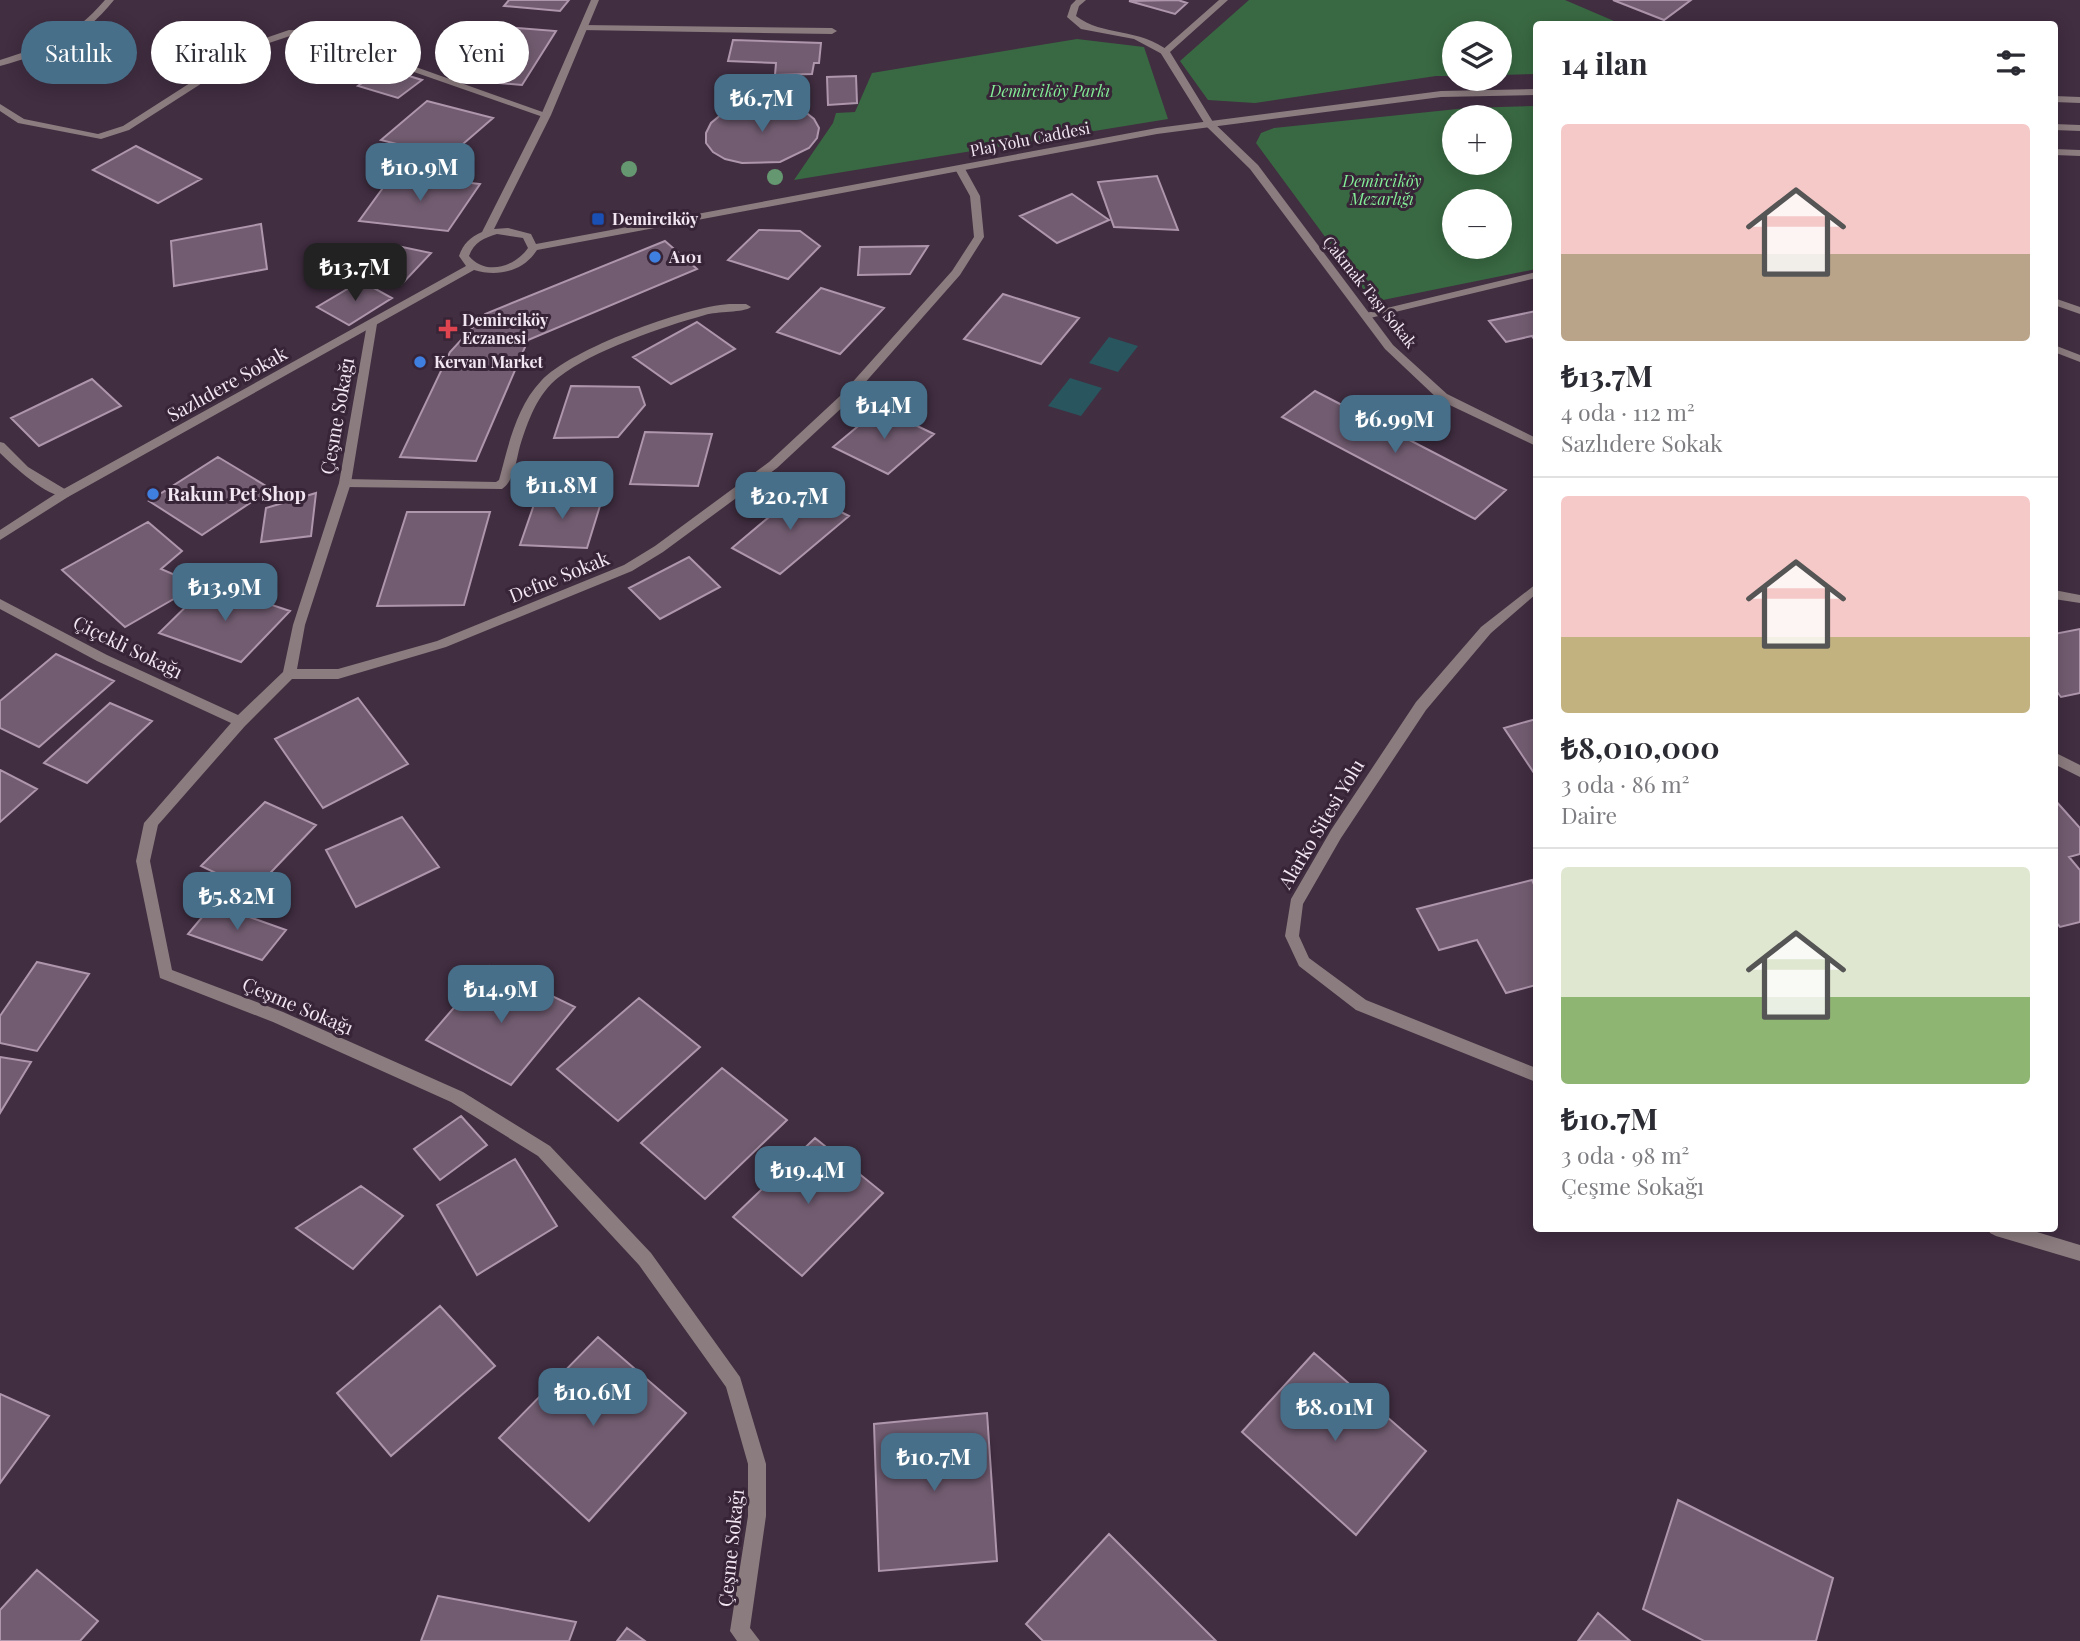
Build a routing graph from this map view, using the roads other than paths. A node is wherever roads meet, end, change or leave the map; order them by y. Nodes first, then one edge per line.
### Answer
1 (110, 0) edge
2 (595, 0) edge
3 (1082, 0) edge
4 (1224, 0) edge
5 (583, 29) junction
6 (832, 31) dead end
7 (1165, 52) junction
8 (0, 63) edge
9 (1533, 92) edge
10 (2058, 99) edge
11 (2080, 100) edge
12 (0, 107) edge
13 (546, 115) junction
14 (1209, 124) junction
15 (2058, 127) edge
16 (2080, 128) edge
17 (2058, 152) edge
18 (2080, 153) edge
19 (960, 169) junction
20 (486, 234) junction
21 (533, 248) junction
22 (472, 266) junction
23 (1533, 276) edge
24 (2058, 303) edge
25 (746, 307) dead end
26 (2080, 311) edge
27 (1366, 316) junction
28 (372, 324) junction
29 (2058, 350) edge
30 (2080, 359) edge
31 (1533, 441) edge
32 (0, 446) edge
33 (345, 483) junction
34 (64, 494) junction
35 (0, 536) edge
36 (1533, 591) edge
37 (2058, 595) edge
38 (2080, 599) edge
39 (0, 603) edge
40 (289, 674) junction
41 (240, 722) junction
42 (2058, 759) edge
43 (2080, 772) edge
44 (1533, 1074) edge
45 (2009, 1232) edge
46 (2080, 1253) edge
47 (742, 1638) edge

1 - 8 street
2 - 5 street
3 - 7 street
4 - 7 street
5 - 6 street
5 - 13 street
7 - 14 street, Çakmak Taşı Sokak
9 - 14 street, Plaj Yolu Caddesi
10 - 11 street
12 - 13 street
13 - 20 street
14 - 19 street, Plaj Yolu Caddesi
14 - 27 street, Çakmak Taşı Sokak
15 - 16 street
17 - 18 street
19 - 21 street, Plaj Yolu Caddesi
19 - 40 street, Defne Sokak
20 - 21 street
20 - 22 street
21 - 22 street
22 - 28 street, Sazlıdere Sokak
23 - 27 street
24 - 26 street
25 - 33 street
27 - 31 street, Çakmak Taşı Sokak
28 - 33 street, Çeşme Sokağı
28 - 34 street, Sazlıdere Sokak
29 - 30 street
32 - 34 street
33 - 40 street, Çeşme Sokağı
34 - 35 street, Sazlıdere Sokak
36 - 44 street, Alarko Sitesi Yolu
37 - 38 street
39 - 41 street, Çiçekli Sokağı
40 - 41 street, Çeşme Sokağı
41 - 47 street, Çeşme Sokağı
42 - 43 street
45 - 46 street

